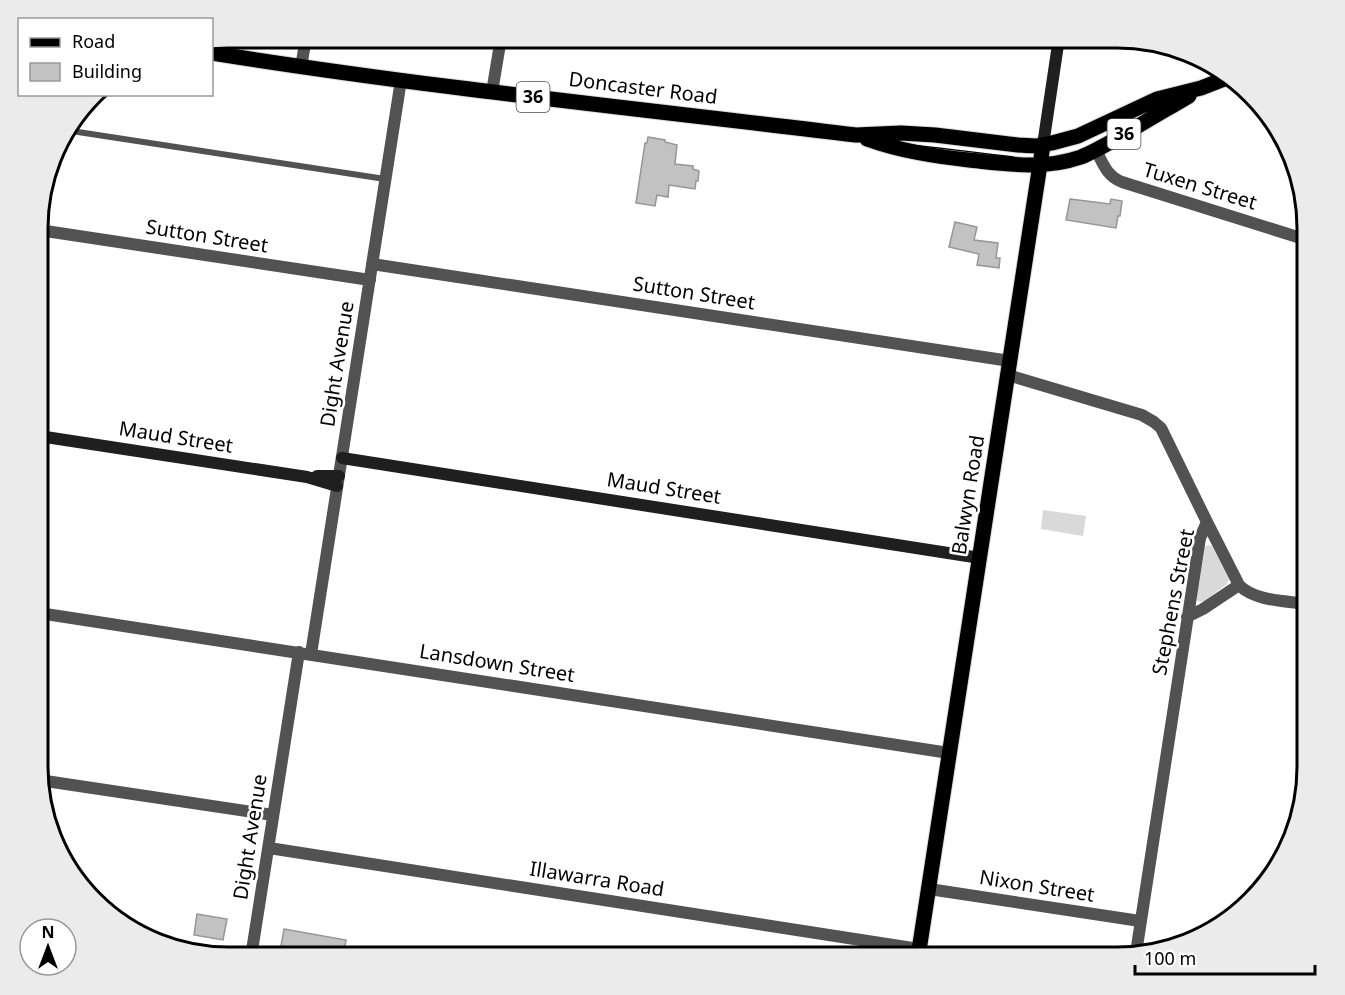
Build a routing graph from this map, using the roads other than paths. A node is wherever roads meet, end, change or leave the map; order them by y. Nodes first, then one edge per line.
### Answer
1 (304, 48) edge
2 (499, 48) edge
3 (1058, 48) edge
4 (213, 52) edge
5 (301, 67) junction
6 (401, 80) junction
7 (1220, 81) edge
8 (1201, 88) junction
9 (492, 92) junction
10 (76, 132) edge
11 (856, 135) junction
12 (1043, 145) junction
13 (1096, 150) junction
14 (1041, 166) junction
15 (385, 179) junction
16 (48, 231) edge
17 (1297, 237) edge
18 (372, 264) junction
19 (370, 280) junction
20 (1009, 368) junction
21 (48, 437) edge
22 (342, 458) junction
23 (338, 481) junction
24 (1208, 522) junction
25 (980, 558) junction
26 (1239, 585) junction
27 (1297, 602) edge
28 (48, 614) edge
29 (1187, 617) junction
30 (305, 653) junction
31 (949, 753) junction
32 (48, 781) edge
33 (273, 815) junction
34 (269, 848) junction
35 (929, 889) junction
36 (1140, 921) junction
37 (1137, 946) edge
38 (253, 947) edge
39 (882, 947) edge
40 (920, 947) edge

1 - 5 street
2 - 9 street
3 - 12 street, Balwyn Road
4 - 5 main road, Doncaster Road / 36
5 - 6 main road, Doncaster Road / 36
6 - 9 main road, Doncaster Road / 36
6 - 15 street, Dight Avenue
7 - 8 main road, Doncaster Road / 36
8 - 12 main road, Doncaster Road / 36
8 - 13 main road, Doncaster Road / 36
9 - 11 main road, Doncaster Road / 36
10 - 15 lane
11 - 12 main road, Doncaster Road / 36
11 - 14 main road, Doncaster Road / 36
12 - 14 main road, Balwyn Road
13 - 14 main road, Doncaster Road / 36
13 - 17 street, Tuxen Street
14 - 20 main road, Balwyn Road
15 - 18 street, Dight Avenue
16 - 19 street, Sutton Street
18 - 19 street, Dight Avenue
18 - 20 street, Sutton Street
19 - 22 street, Dight Avenue
20 - 24 street, Stephens Street
20 - 25 main road, Balwyn Road
21 - 23 street, Maud Street
22 - 23 street, Dight Avenue
22 - 25 street, Maud Street
23 - 30 street, Dight Avenue
24 - 26 street
24 - 29 street, Stephens Street
25 - 31 main road, Balwyn Road
26 - 27 street
26 - 29 street
28 - 30 street, Lansdown Street
29 - 36 street, Stephens Street
30 - 31 street, Lansdown Street
30 - 33 street, Dight Avenue
31 - 35 main road, Balwyn Road
32 - 33 street
33 - 34 street, Dight Avenue
34 - 38 street, Dight Avenue
34 - 39 street, Illawarra Road
35 - 36 street, Nixon Street
35 - 40 main road, Balwyn Road
36 - 37 street, Stephens Street

